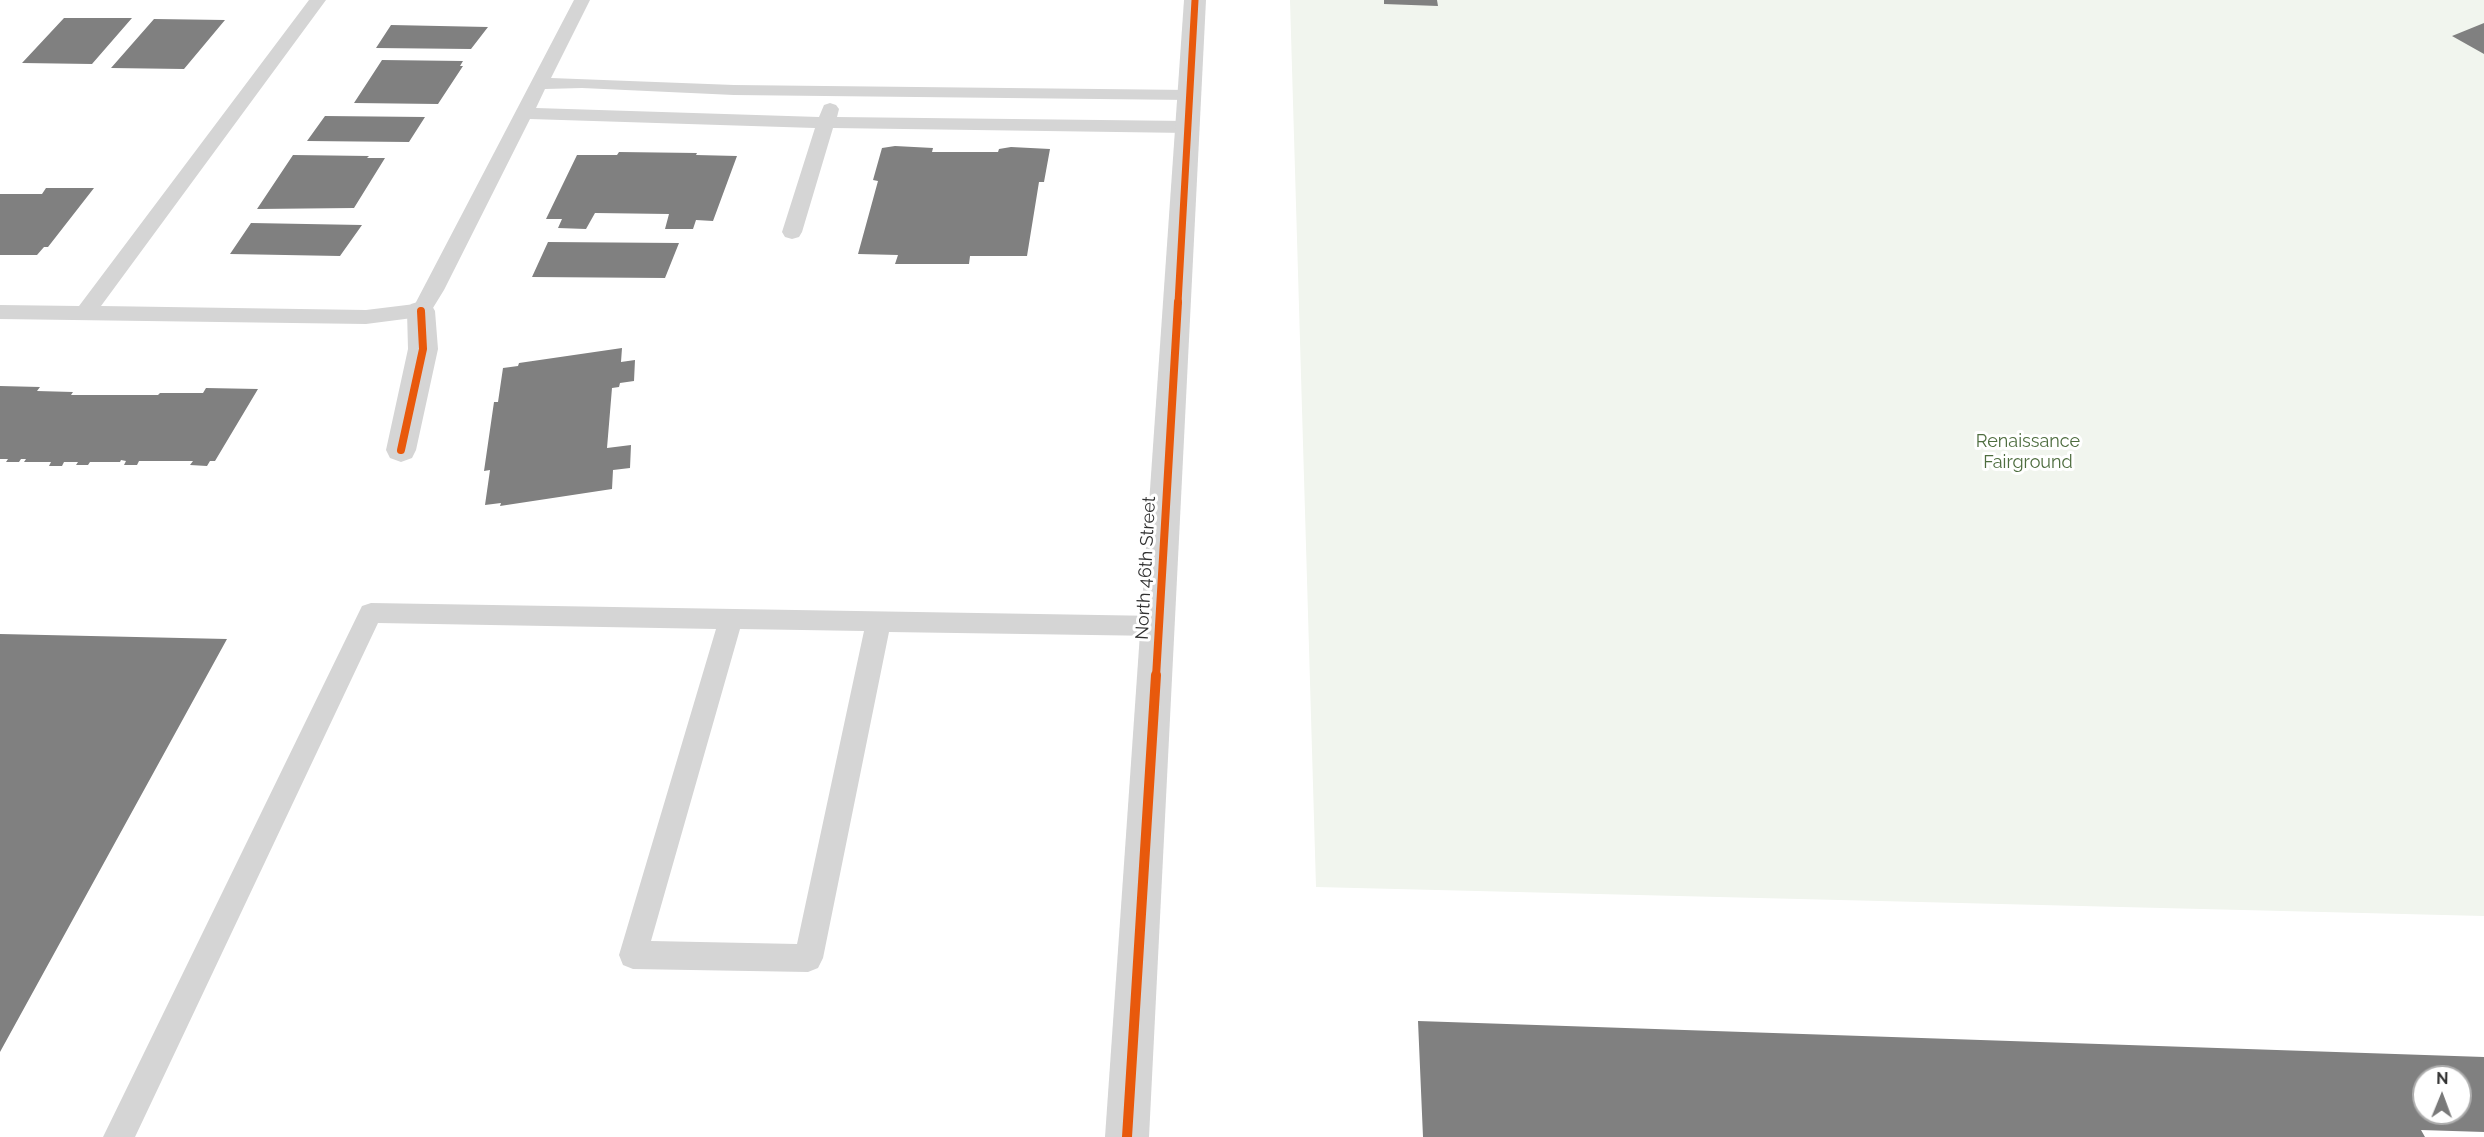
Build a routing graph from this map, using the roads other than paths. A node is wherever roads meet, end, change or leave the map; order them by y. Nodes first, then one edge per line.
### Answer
1 (318, 0) edge
2 (582, 0) edge
3 (1195, 0) edge
4 (539, 84) junction
5 (835, 92) junction
6 (1189, 111) junction
7 (524, 113) junction
8 (826, 123) junction
9 (792, 232) dead end
10 (421, 311) junction
11 (0, 312) edge
12 (85, 314) junction
13 (401, 450) dead end
14 (731, 619) junction
15 (879, 621) junction
16 (1159, 626) junction
17 (119, 1137) edge
18 (1127, 1137) edge

1 - 12 lane
2 - 4 lane
3 - 6 street, North 46th Street
4 - 5 lane
4 - 7 lane
5 - 6 lane
5 - 8 lane
6 - 8 lane
6 - 16 street, North 46th Street
7 - 8 lane
7 - 10 lane
8 - 9 lane
10 - 12 lane
10 - 13 street
11 - 12 lane
14 - 15 lane
14 - 15 lane
14 - 17 lane
15 - 16 lane
16 - 18 street, North 46th Street

